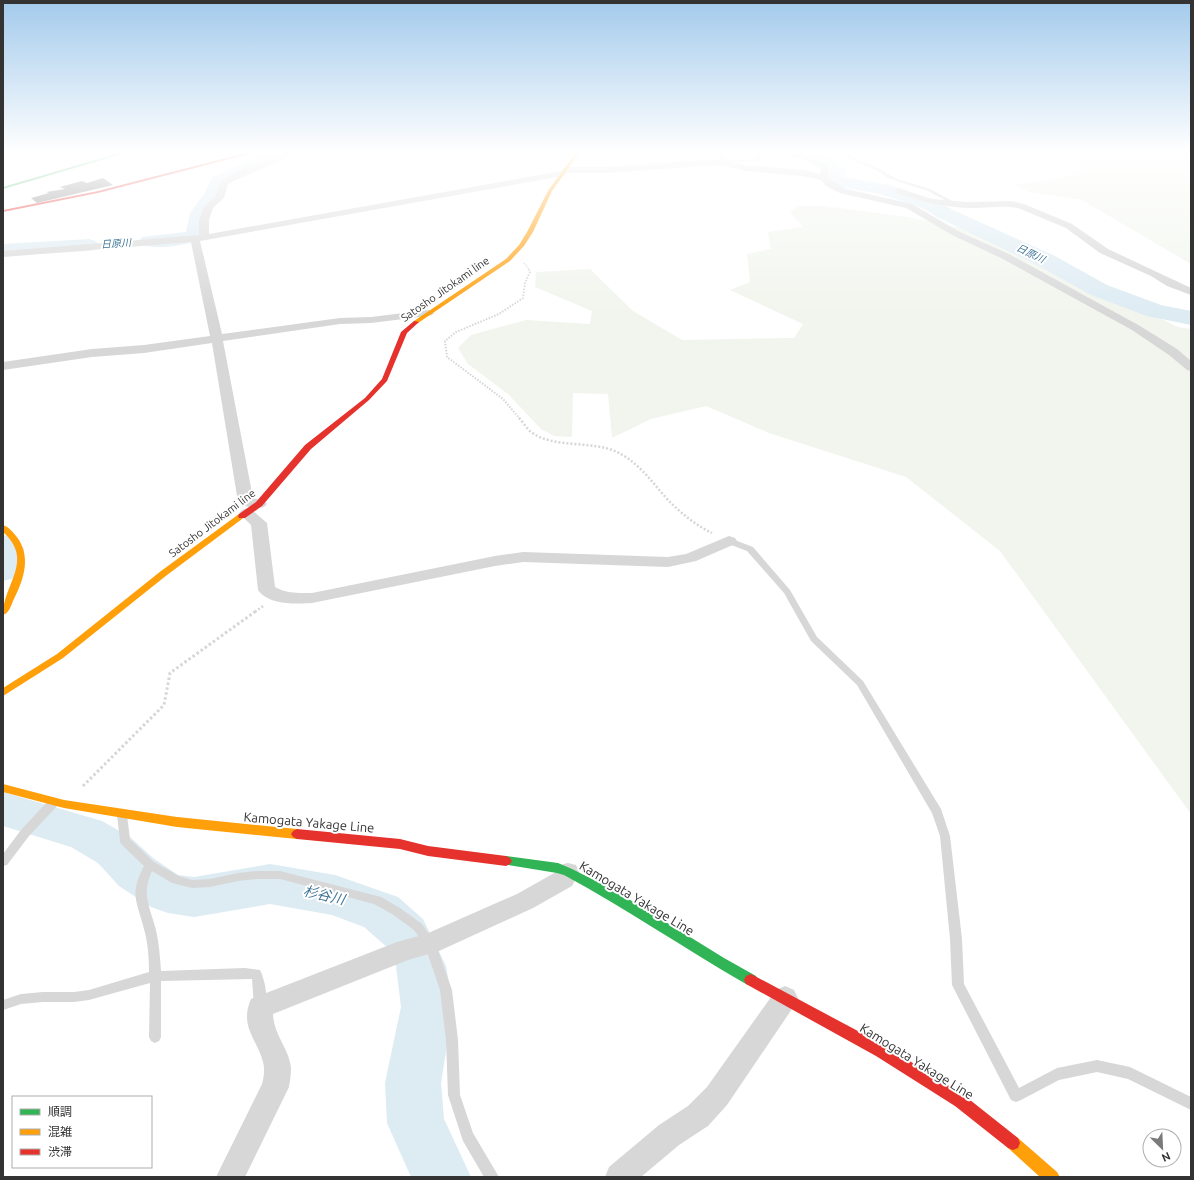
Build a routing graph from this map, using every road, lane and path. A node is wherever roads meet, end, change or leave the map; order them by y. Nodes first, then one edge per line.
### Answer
1 (20, 207) edge
2 (209, 207) edge
3 (371, 207) edge
4 (542, 207) edge
5 (911, 207) edge
6 (1024, 207) edge
7 (3, 210) edge
8 (200, 238) junction
9 (516, 251) junction
10 (3, 254) edge
11 (1191, 292) edge
12 (428, 312) junction
13 (217, 340) junction
14 (3, 366) edge
15 (1191, 367) edge
16 (253, 508) junction
17 (3, 528) edge
18 (729, 541) junction
19 (277, 596) junction
20 (3, 612) edge
21 (3, 693) edge
22 (3, 788) edge
23 (59, 803) junction
24 (122, 814) junction
25 (3, 862) edge
26 (149, 866) junction
27 (568, 872) junction
28 (420, 946) junction
29 (156, 976) junction
30 (785, 998) junction
31 (3, 1005) edge
32 (260, 1007) junction
33 (155, 1037) dead end
34 (1191, 1104) edge
35 (230, 1177) edge
36 (492, 1177) edge
37 (619, 1177) edge
38 (1052, 1177) edge

1 - 7 main road
2 - 8 street
3 - 8 street
4 - 9 main road, Satosho Jitokami line
5 - 15 street
6 - 11 street
8 - 10 street
8 - 13 street
9 - 12 main road, Satosho Jitokami line
9 - 18 path
12 - 13 street
12 - 16 main road, Satosho Jitokami line
13 - 14 street
13 - 16 street
16 - 19 street
16 - 21 main road, Satosho Jitokami line
17 - 20 main road
18 - 19 street
18 - 34 lane
19 - 23 path
22 - 23 main road, Kamogata Yakage Line
23 - 24 main road, Kamogata Yakage Line
23 - 25 lane
24 - 26 lane
24 - 27 main road, Kamogata Yakage Line
26 - 28 lane
26 - 29 lane
27 - 28 street
27 - 30 main road, Kamogata Yakage Line
28 - 32 street
28 - 36 lane
29 - 31 lane
29 - 32 lane
29 - 33 lane
30 - 37 street
30 - 38 main road, Kamogata Yakage Line
32 - 35 street

